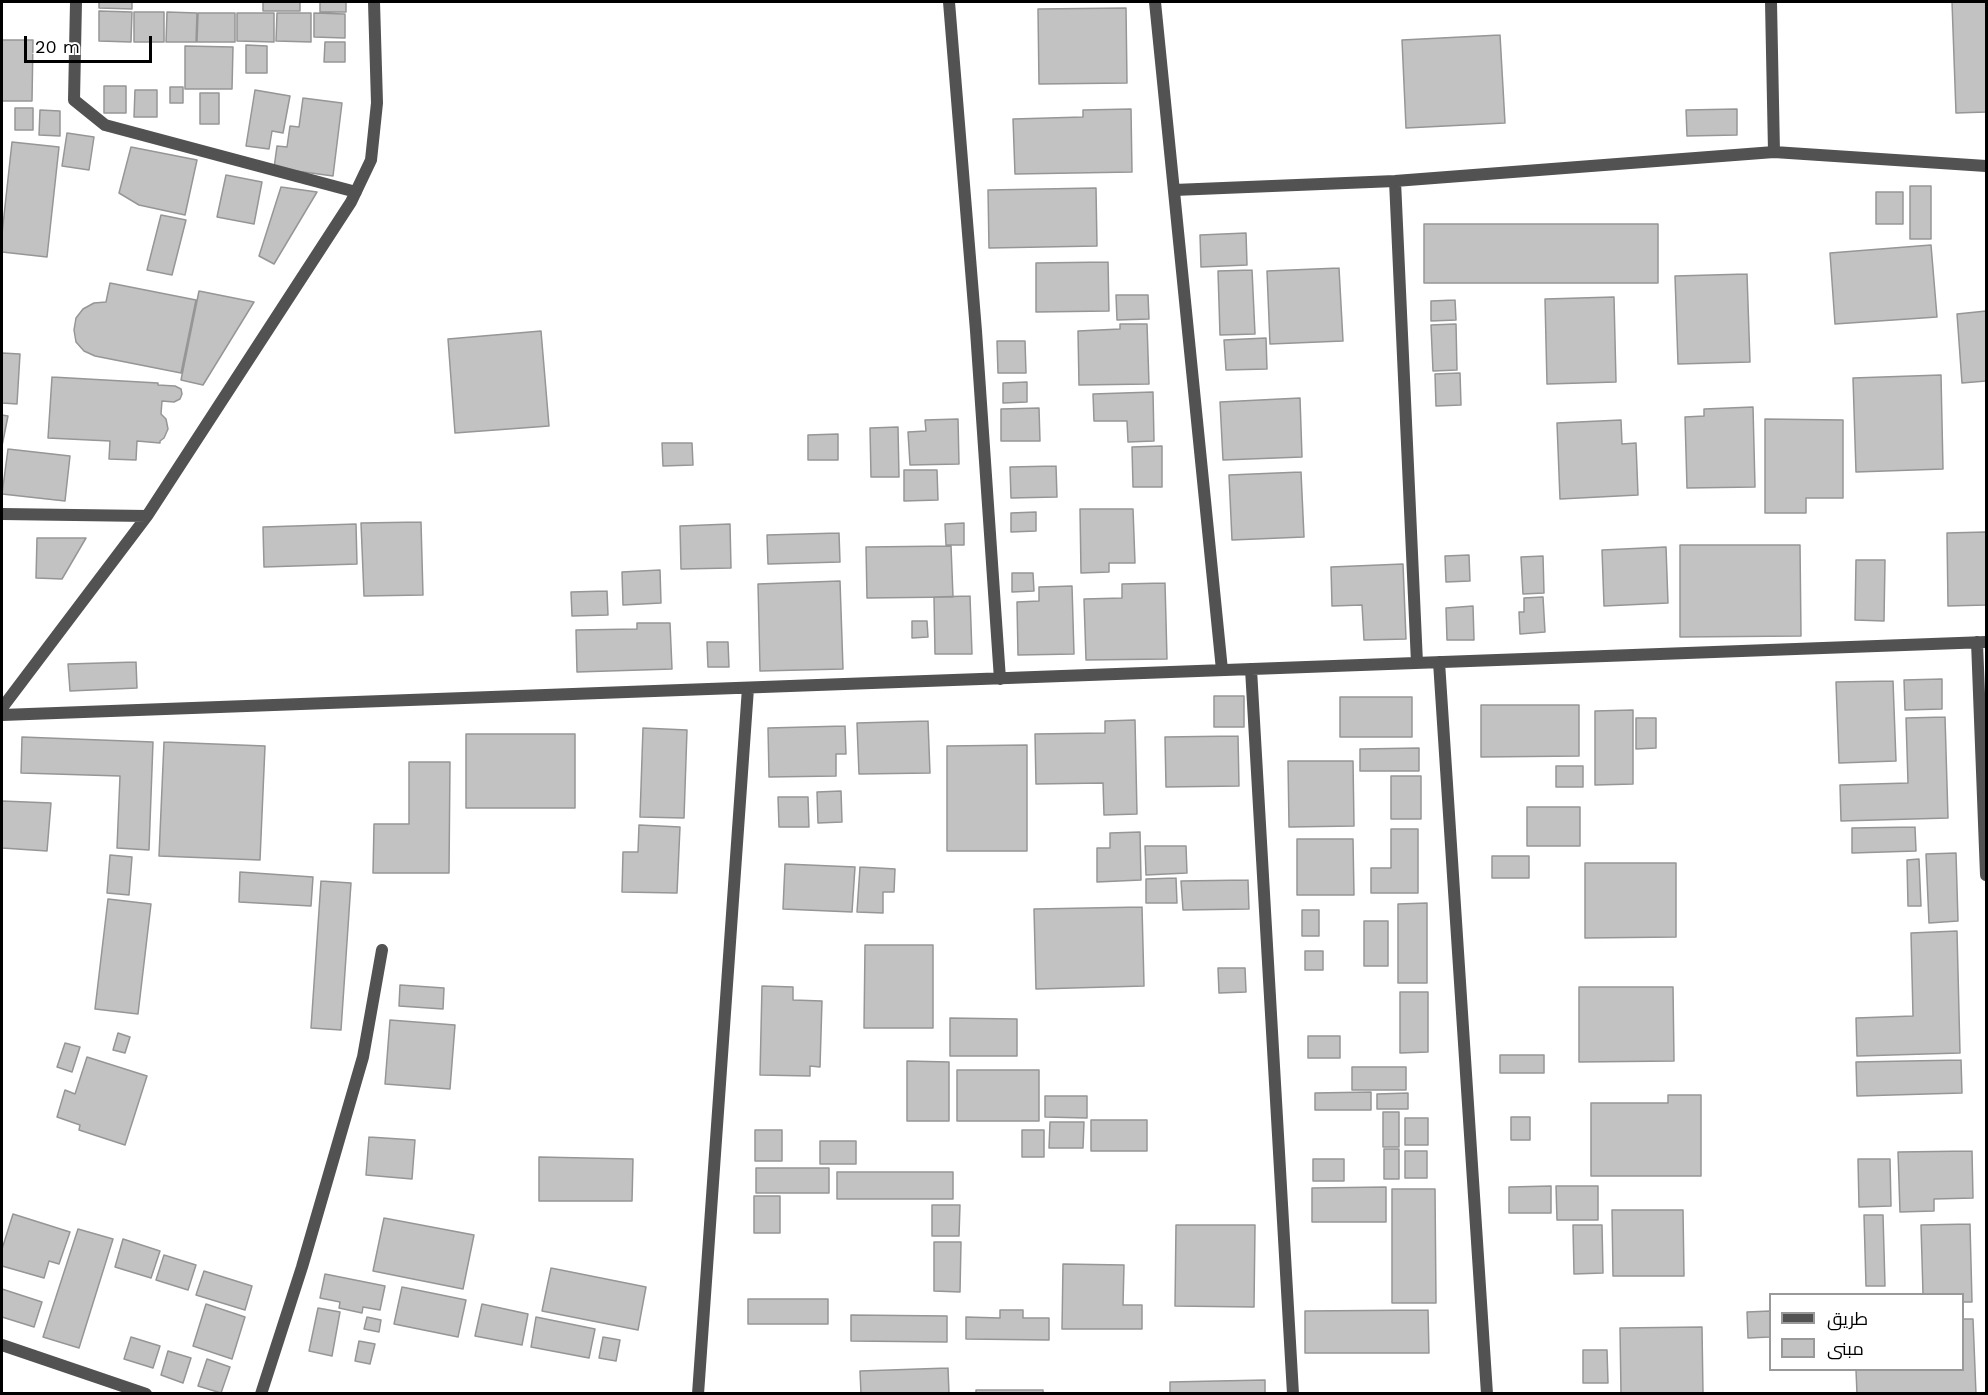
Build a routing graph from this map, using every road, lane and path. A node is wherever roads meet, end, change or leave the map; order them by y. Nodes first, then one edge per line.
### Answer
1 (76, 2) edge
2 (374, 2) edge
3 (949, 2) edge
4 (1155, 2) edge
5 (1771, 2) edge
6 (1774, 152) junction
7 (1986, 166) edge
8 (1395, 181) junction
9 (1174, 190) junction
10 (356, 192) junction
11 (2, 514) edge
12 (147, 516) junction
13 (1982, 642) edge
14 (1439, 662) junction
15 (1416, 663) junction
16 (1251, 669) junction
17 (1222, 670) junction
18 (1000, 678) junction
19 (748, 688) junction
20 (2, 708) edge
21 (2, 715) edge
22 (1986, 874) edge
23 (382, 950) dead end
24 (2, 1345) edge
25 (146, 1394) edge
26 (261, 1394) edge
27 (698, 1394) edge
28 (1293, 1394) edge
29 (1486, 1394) edge

1 - 10 street
2 - 10 street
3 - 18 street
4 - 9 street
5 - 6 street
6 - 7 street
6 - 8 street
8 - 9 street
8 - 15 street
9 - 17 street
10 - 12 street
11 - 12 street
12 - 20 street
13 - 14 street
13 - 22 street
14 - 15 street
14 - 29 street
15 - 16 street
16 - 17 street
16 - 28 street
17 - 18 street
18 - 19 street
19 - 21 street
19 - 27 street
23 - 26 street
24 - 25 street

